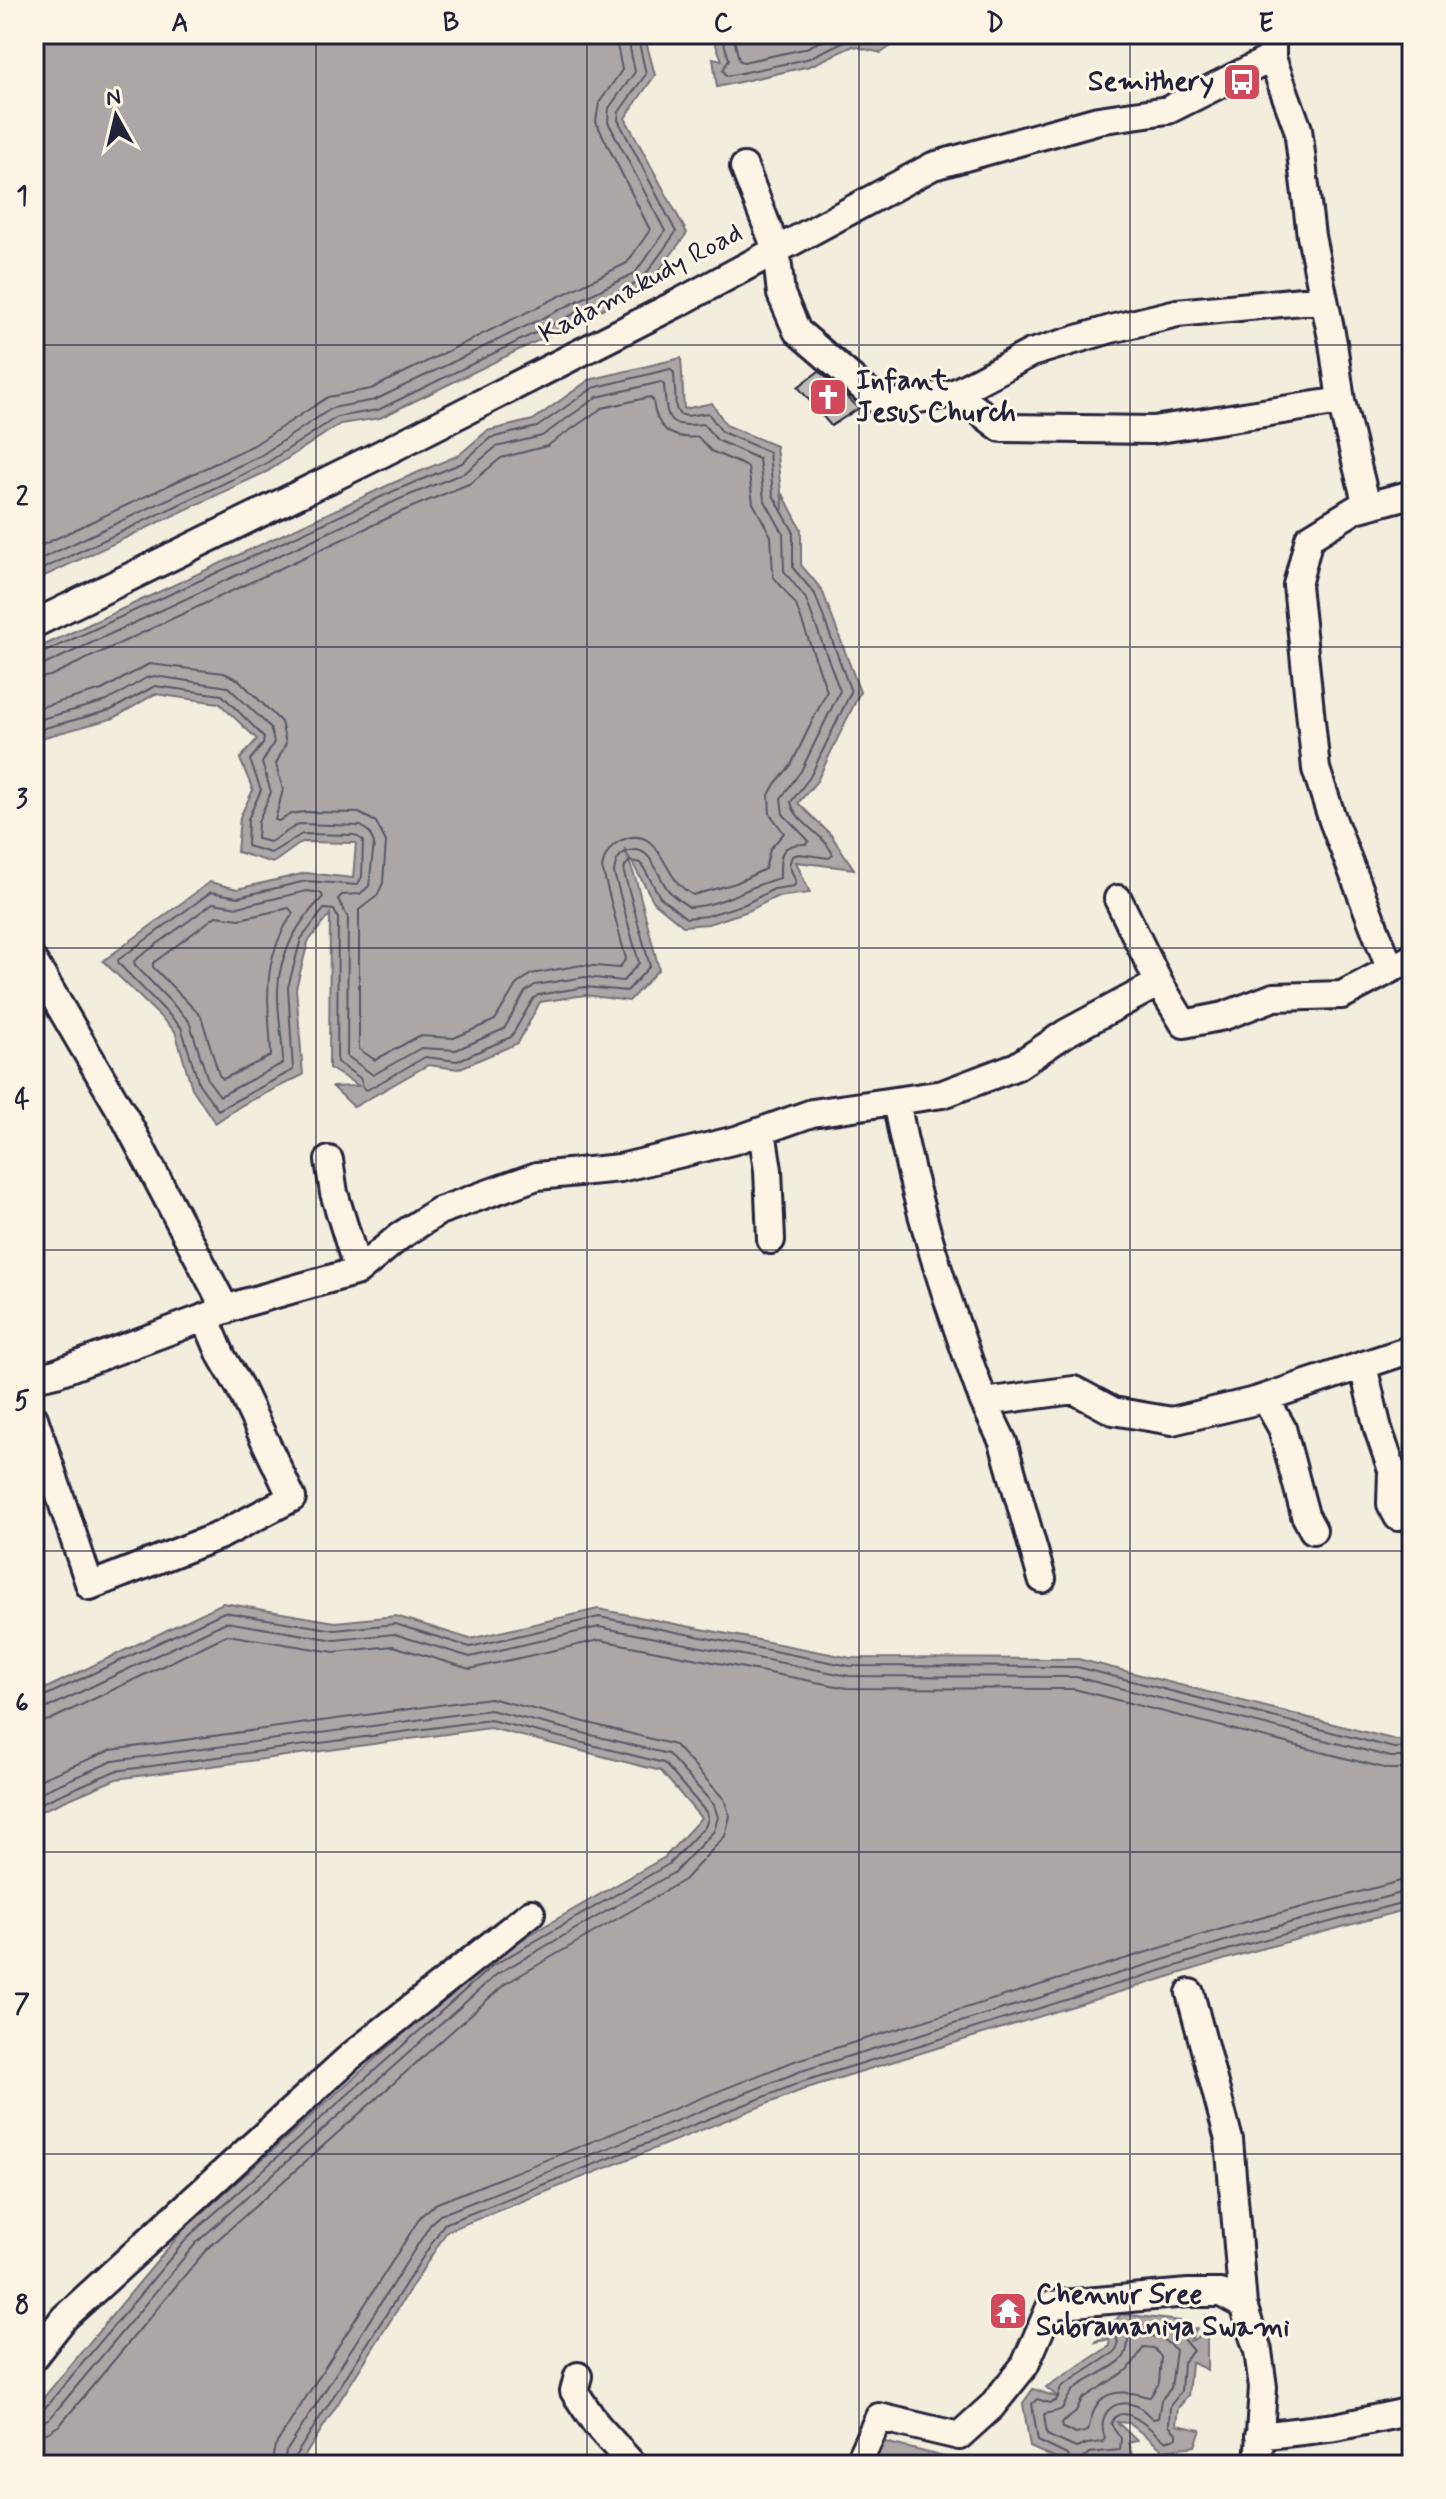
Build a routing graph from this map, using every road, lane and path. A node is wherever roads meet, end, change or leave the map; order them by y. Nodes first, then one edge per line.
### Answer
1 (1272, 46) edge
2 (744, 167) dead end
3 (776, 249) junction
4 (1323, 299) junction
5 (955, 393) junction
6 (1341, 401) junction
7 (1412, 494) edge
8 (1367, 506) junction
9 (34, 624) edge
10 (1118, 899) dead end
11 (34, 962) edge
12 (1401, 963) edge
13 (1159, 983) junction
14 (896, 1101) junction
15 (762, 1131) junction
16 (329, 1160) dead end
17 (771, 1240) dead end
18 (358, 1271) junction
19 (215, 1313) junction
20 (1412, 1349) edge
21 (1363, 1366) junction
22 (34, 1378) edge
23 (1265, 1398) junction
24 (984, 1402) junction
25 (34, 1418) edge
26 (1398, 1517) dead end
27 (1313, 1530) dead end
28 (1042, 1579) dead end
29 (531, 1913) dead end
30 (1190, 1993) dead end
31 (1243, 2305) junction
32 (34, 2356) edge
33 (578, 2376) dead end
34 (1412, 2411) edge
35 (1259, 2436) junction
36 (633, 2465) edge
37 (857, 2465) edge
38 (1258, 2465) edge

1 - 3 street, Kadamakudy Road
1 - 4 street
2 - 3 street
3 - 5 street
3 - 9 street, Kadamakudy Road
4 - 5 street
4 - 6 street
5 - 6 street
6 - 8 street
7 - 8 street
8 - 12 street
10 - 13 street
11 - 19 street
12 - 13 street
13 - 14 street
14 - 15 street
14 - 24 street
15 - 17 street
15 - 18 street
16 - 18 street
18 - 19 street
19 - 22 street
19 - 25 street
20 - 21 street
21 - 23 street
21 - 26 street
23 - 24 street
23 - 27 street
24 - 28 street
29 - 32 street
30 - 31 street
31 - 35 street
31 - 37 street
33 - 36 street
34 - 35 street
35 - 38 street

